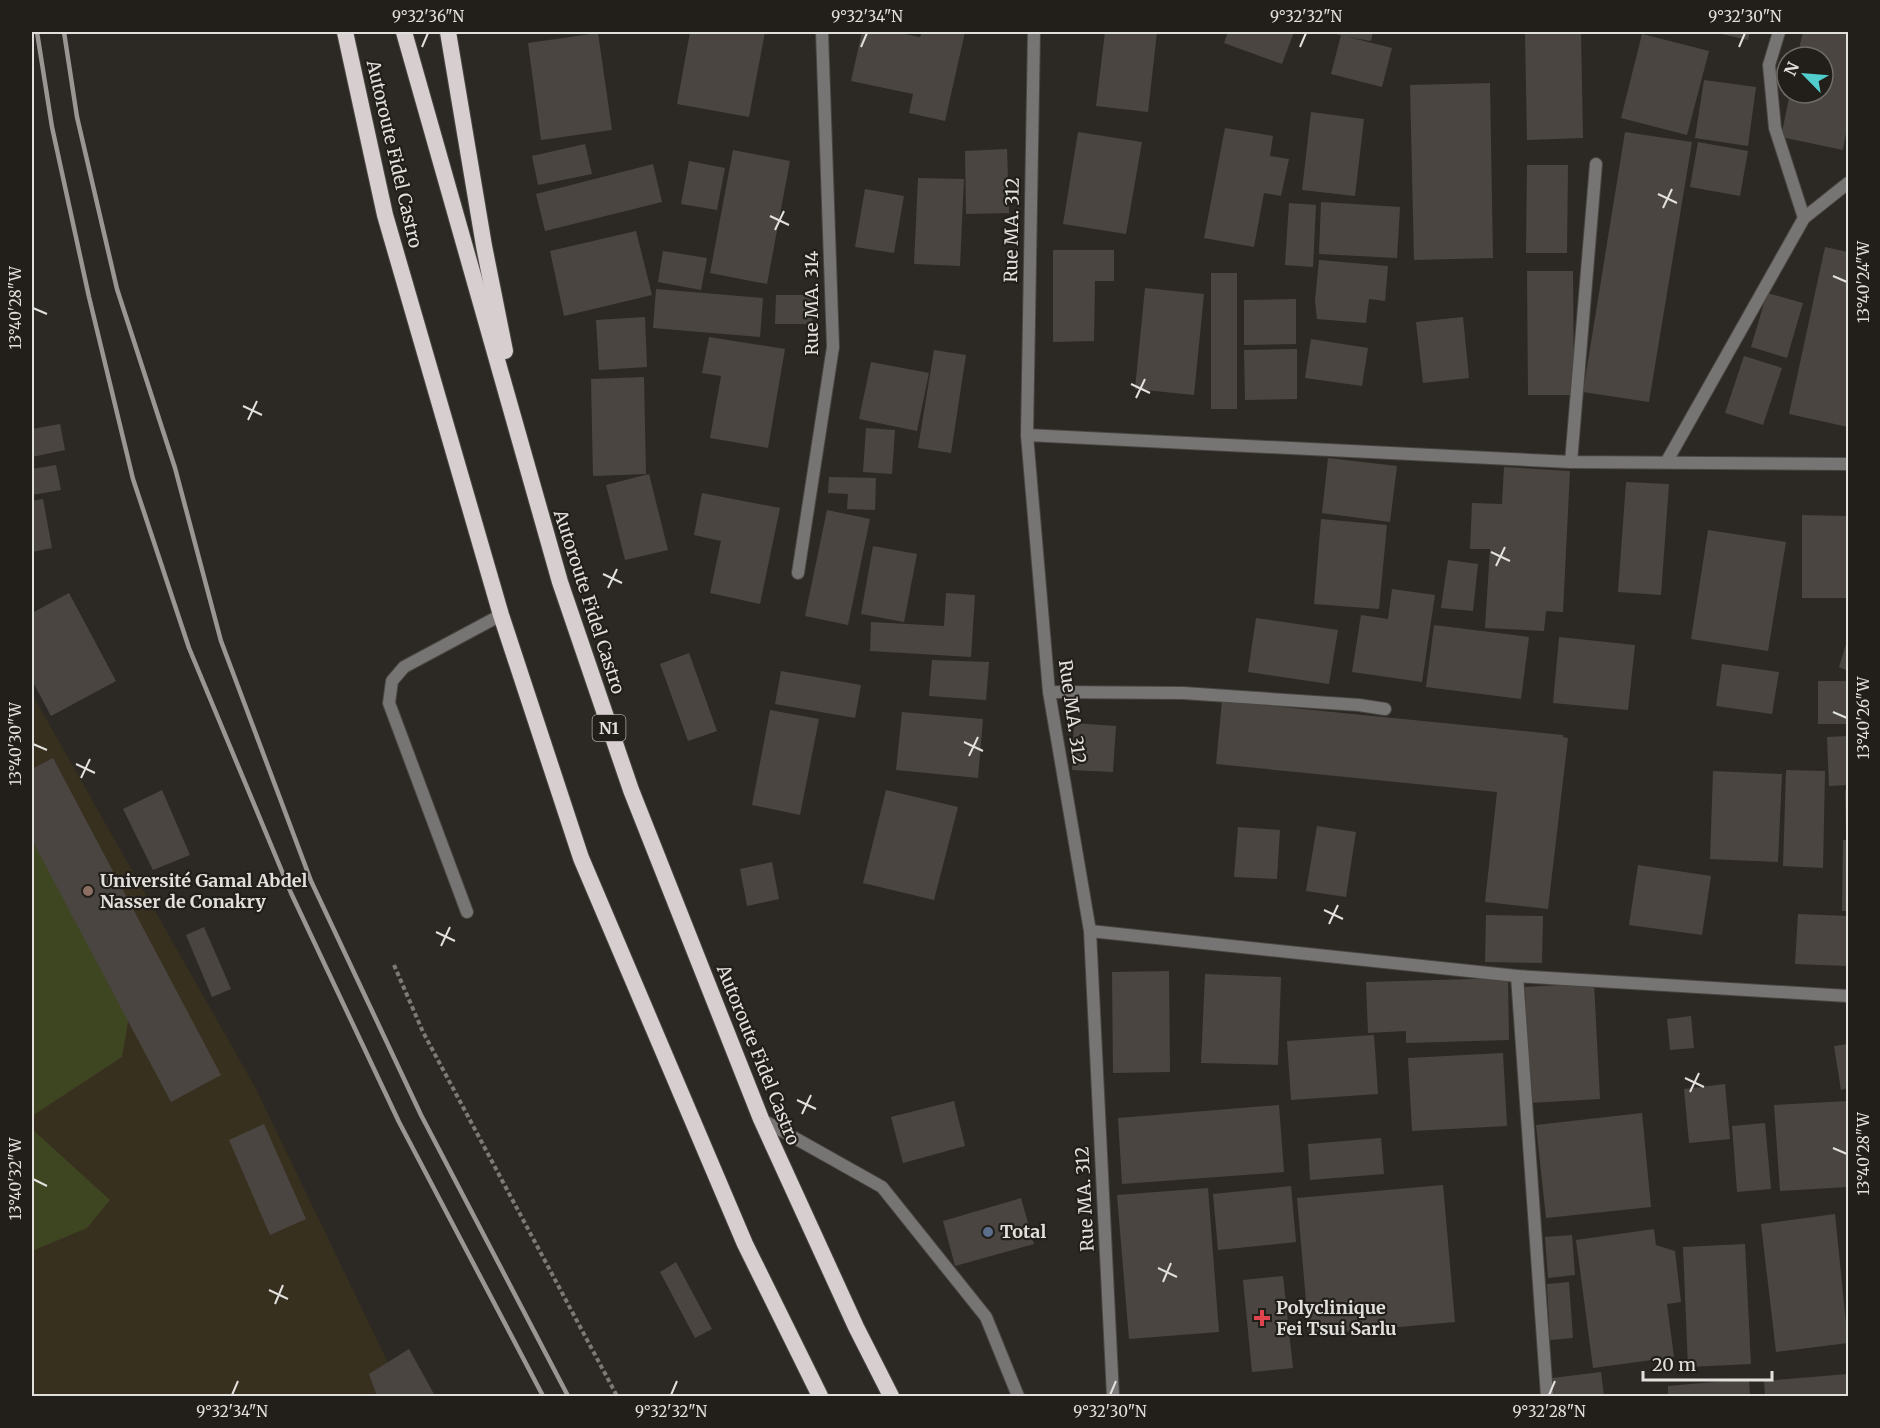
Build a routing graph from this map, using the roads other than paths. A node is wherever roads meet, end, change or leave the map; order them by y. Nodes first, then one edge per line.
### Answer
1 (345, 32) edge
2 (404, 32) edge
3 (448, 32) edge
4 (822, 32) edge
5 (1034, 32) edge
6 (1779, 32) edge
7 (1596, 164) dead end
8 (1848, 183) edge
9 (1804, 218) junction
10 (1027, 435) junction
11 (1667, 461) junction
12 (1571, 462) junction
13 (1848, 464) edge
14 (798, 573) dead end
15 (560, 582) junction
16 (501, 615) junction
17 (1049, 692) junction
18 (1384, 709) dead end
19 (467, 912) dead end
20 (1090, 931) junction
21 (1517, 976) junction
22 (1848, 996) edge
23 (761, 1119) junction
24 (820, 1396) edge
25 (891, 1396) edge
26 (1018, 1396) edge
27 (1113, 1396) edge
28 (1547, 1396) edge

1 - 16 highway, Autoroute Fidel Castro
2 - 15 highway, Autoroute Fidel Castro / N1
3 - 15 highway
4 - 14 street, Rue MA. 314
5 - 10 street, Rue MA. 312
6 - 9 street
7 - 12 street
8 - 9 street
9 - 11 street
10 - 12 street
10 - 17 street, Rue MA. 312
11 - 12 street
11 - 13 street
15 - 23 highway, Autoroute Fidel Castro / N1
16 - 19 street
16 - 24 highway, Autoroute Fidel Castro
17 - 18 street
17 - 20 street, Rue MA. 312
20 - 21 street
20 - 27 street, Rue MA. 312
21 - 22 street
21 - 28 street
23 - 25 highway, Autoroute Fidel Castro / N1
23 - 26 street

